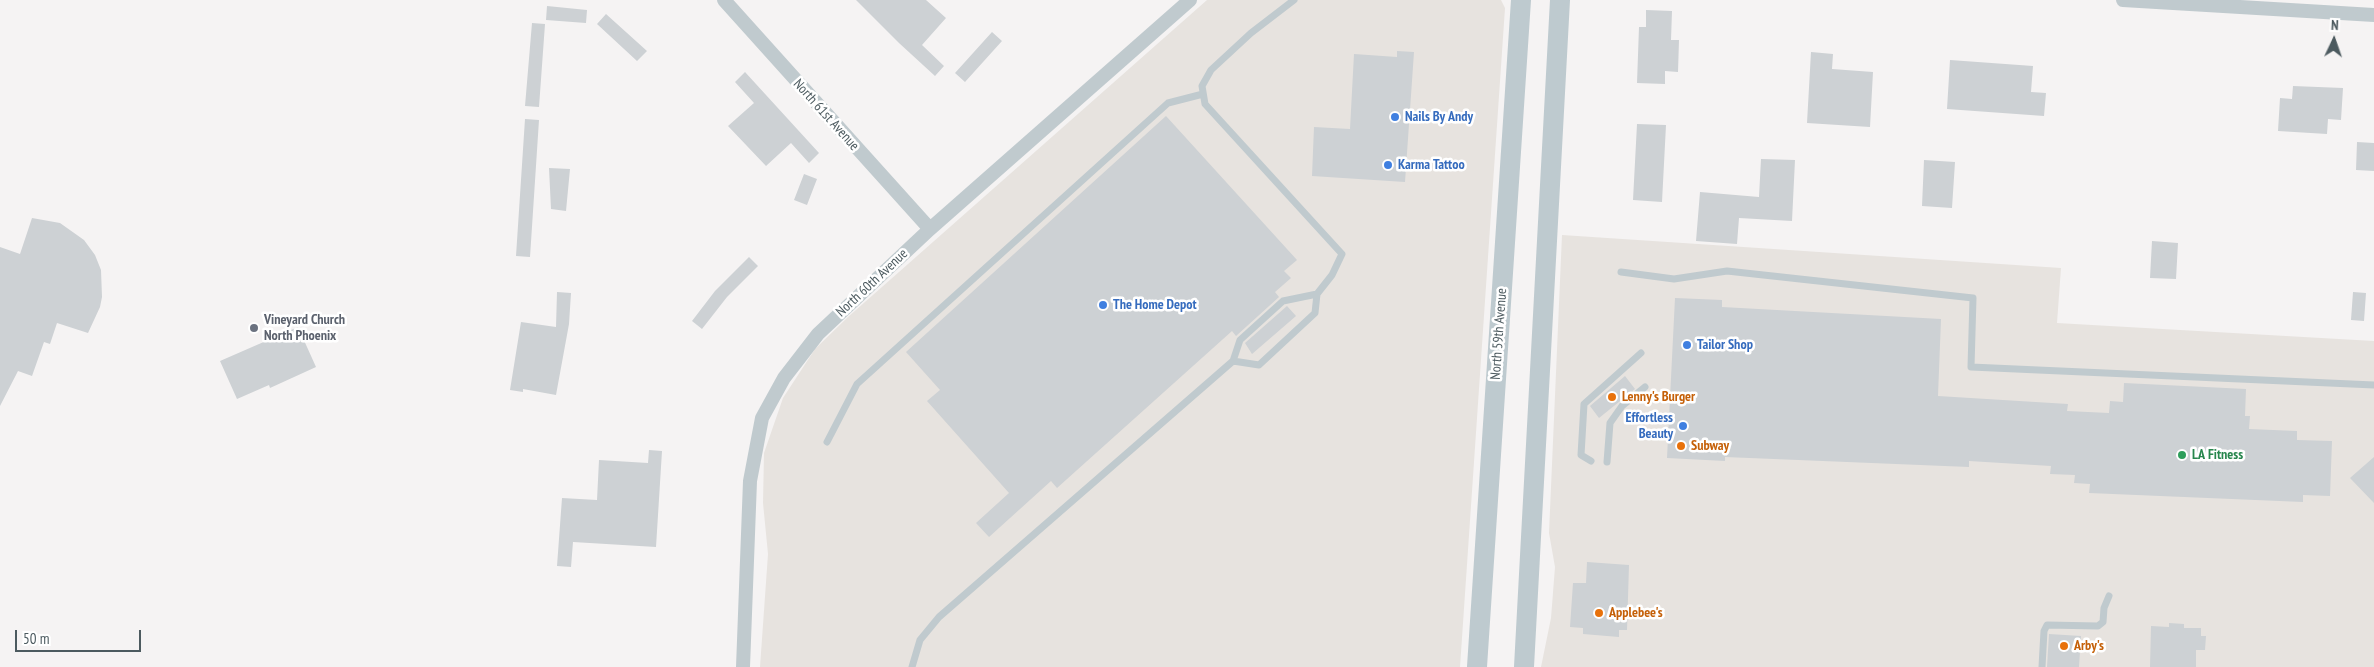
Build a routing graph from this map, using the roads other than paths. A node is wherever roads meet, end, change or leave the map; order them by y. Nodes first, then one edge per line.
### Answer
1 (724, 0) edge
2 (1190, 0) edge
3 (1294, 0) edge
4 (1521, 0) edge
5 (1560, 0) edge
6 (2123, 0) edge
7 (2374, 15) edge
8 (1203, 94) junction
9 (930, 229) junction
10 (1622, 272) dead end
11 (1317, 294) junction
12 (1641, 353) dead end
13 (1233, 361) junction
14 (2374, 385) edge
15 (1645, 387) dead end
16 (827, 442) dead end
17 (1591, 461) dead end
18 (1607, 462) dead end
19 (2110, 596) dead end
20 (744, 667) edge
21 (912, 667) edge
22 (1477, 667) edge
23 (1524, 667) edge
24 (2042, 667) edge

1 - 9 street, North 61st Avenue
2 - 9 street, North 60th Avenue
3 - 8 lane
4 - 22 main road, North 59th Avenue
5 - 23 main road
6 - 7 street
8 - 11 lane
8 - 16 lane
9 - 20 street, North 60th Avenue
10 - 14 lane
11 - 13 lane
11 - 13 lane
12 - 17 lane
13 - 21 lane
15 - 18 lane
19 - 24 lane

